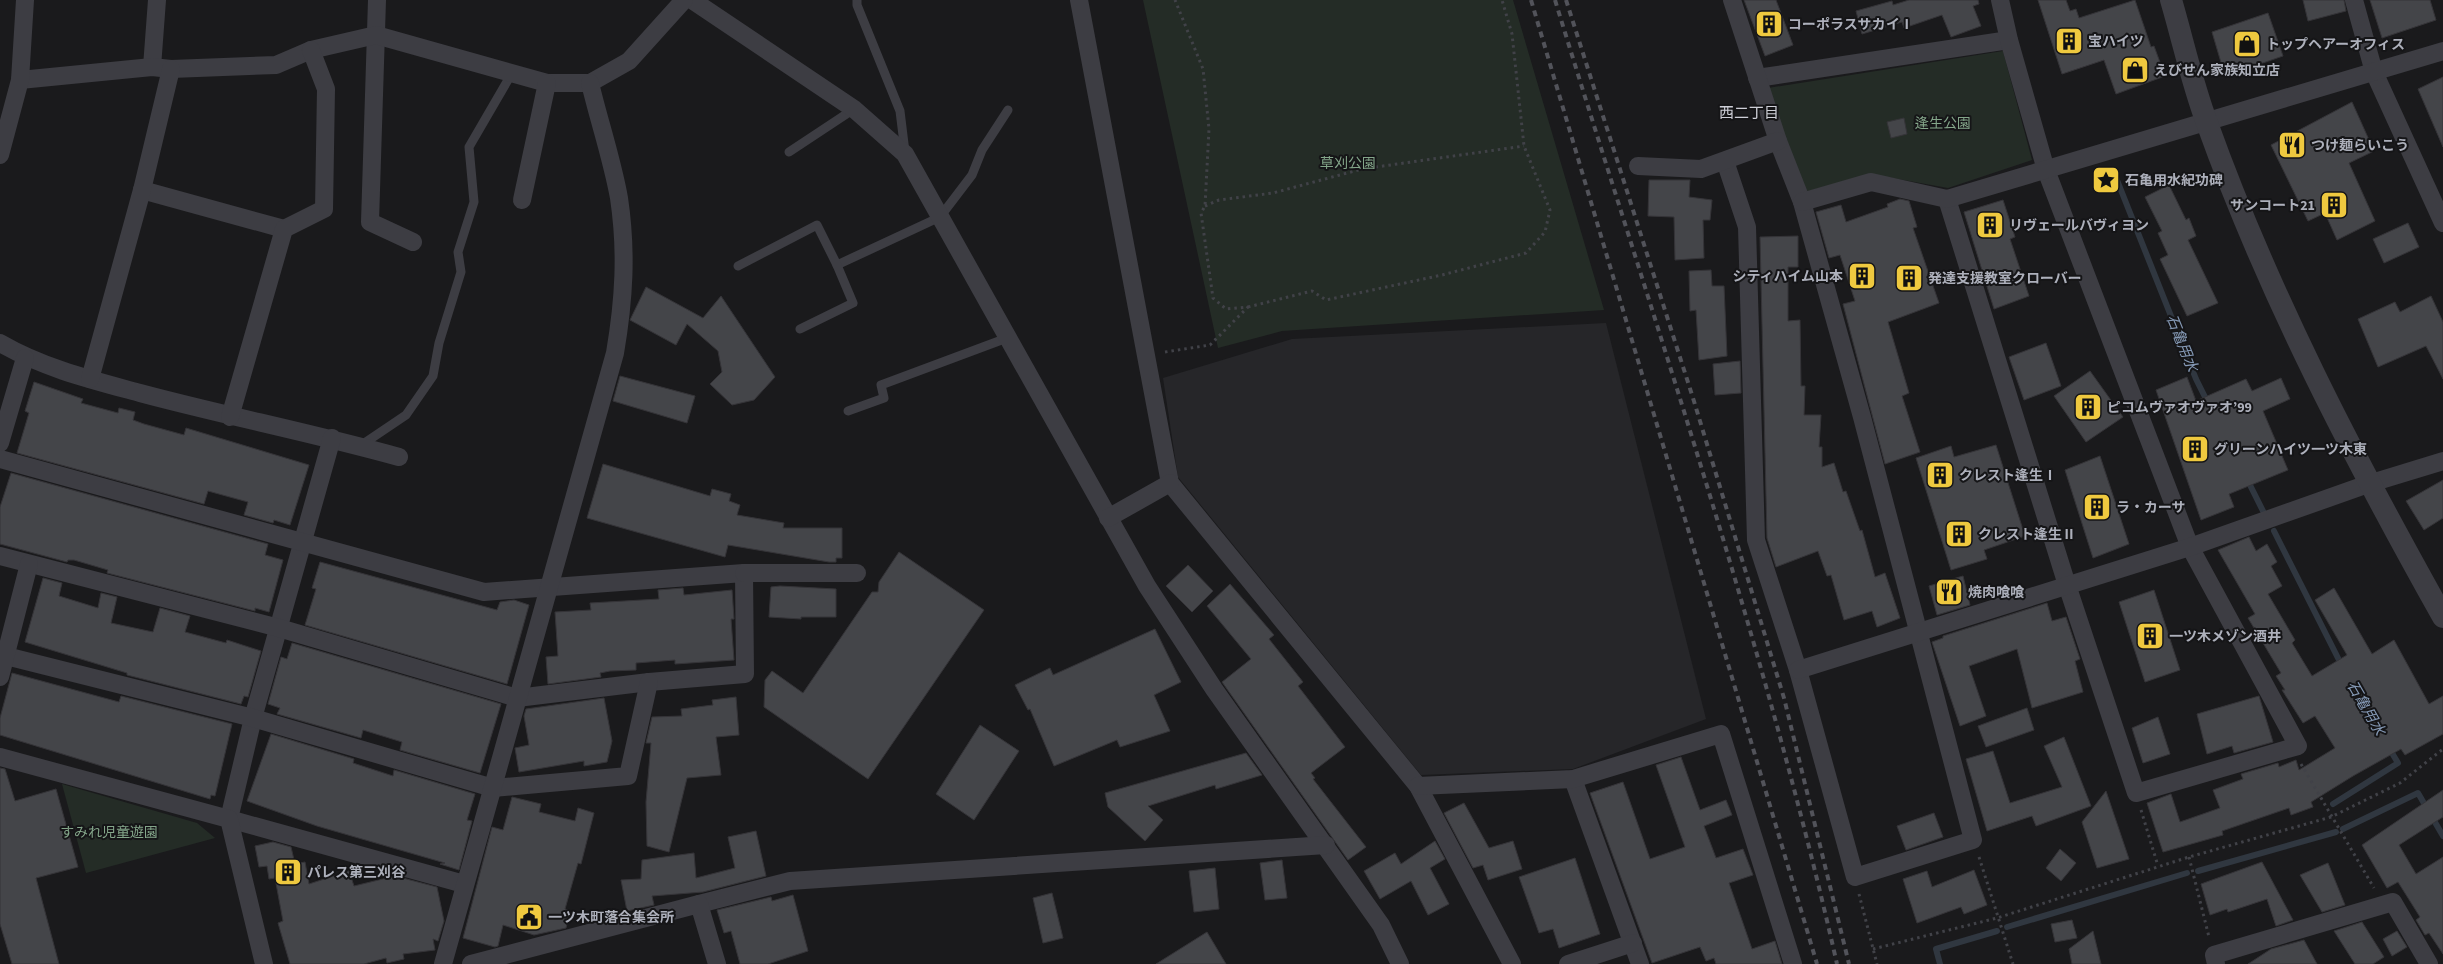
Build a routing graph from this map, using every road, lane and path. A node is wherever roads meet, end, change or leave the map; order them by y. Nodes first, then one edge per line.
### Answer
1 (25, 0) edge
2 (157, 0) edge
3 (377, 0) edge
4 (684, 0) edge
5 (692, 0) edge
6 (857, 0) edge
7 (1079, 0) edge
8 (1175, 0) edge
9 (1502, 0) edge
10 (1732, 0) edge
11 (2000, 0) edge
12 (2171, 0) edge
13 (2354, 0) edge
14 (376, 35) junction
15 (2009, 40) junction
16 (311, 50) junction
17 (2443, 51) edge
18 (152, 67) junction
19 (171, 68) junction
20 (2374, 72) junction
21 (512, 73) junction
22 (1757, 78) junction
23 (20, 80) junction
24 (547, 83) junction
25 (590, 83) junction
26 (6, 103) edge
27 (854, 108) junction
28 (1008, 110) dead end
29 (2206, 122) junction
30 (1778, 141) junction
31 (1524, 146) junction
32 (789, 152) dead end
33 (905, 154) junction
34 (0, 155) edge
35 (1725, 161) junction
36 (1638, 166) dead end
37 (2046, 170) junction
38 (142, 190) junction
39 (1947, 199) junction
40 (522, 200) dead end
41 (1802, 202) junction
42 (1206, 206) junction
43 (940, 217) junction
44 (2443, 222) edge
45 (284, 229) junction
46 (413, 242) dead end
47 (837, 265) junction
48 (738, 266) dead end
49 (1248, 307) junction
50 (800, 329) dead end
51 (1007, 338) junction
52 (0, 344) edge
53 (1160, 353) dead end
54 (25, 358) junction
55 (90, 379) junction
56 (848, 411) dead end
57 (230, 417) junction
58 (332, 438) junction
59 (0, 443) edge
60 (360, 446) junction
61 (399, 457) dead end
62 (0, 459) edge
63 (2443, 460) edge
64 (1170, 483) junction
65 (2368, 484) junction
66 (1108, 518) junction
67 (304, 541) junction
68 (2190, 547) junction
69 (0, 556) edge
70 (28, 564) junction
71 (744, 573) junction
72 (857, 573) dead end
73 (2068, 585) junction
74 (548, 587) junction
75 (2443, 617) edge
76 (278, 628) junction
77 (1918, 632) junction
78 (6, 656) junction
79 (1798, 670) junction
80 (0, 677) edge
81 (649, 682) junction
82 (518, 698) junction
83 (253, 718) junction
84 (2291, 748) junction
85 (2443, 750) edge
86 (0, 757) edge
87 (1573, 779) junction
88 (1418, 786) junction
89 (493, 788) junction
90 (2136, 793) junction
91 (2332, 817) junction
92 (229, 819) junction
93 (1973, 840) junction
94 (1326, 845) junction
95 (2189, 857) junction
96 (2158, 866) junction
97 (1855, 877) junction
98 (464, 884) junction
99 (2384, 903) junction
100 (699, 904) junction
101 (1997, 918) junction
102 (1634, 943) junction
103 (1873, 949) junction
104 (2215, 959) edge
105 (264, 964) edge
106 (443, 964) edge
107 (471, 964) edge
108 (717, 964) edge
109 (1400, 964) edge
110 (1512, 964) edge
111 (1568, 964) edge
112 (1640, 964) edge
113 (1793, 964) edge
114 (1877, 964) edge
115 (2013, 964) edge
116 (2429, 964) edge

1 - 23 street
2 - 18 street
3 - 14 street
4 - 25 street
5 - 27 street
6 - 33 lane
7 - 64 street
8 - 42 path
9 - 31 path
10 - 22 street
11 - 15 street
12 - 29 street
13 - 20 street
14 - 16 street
14 - 21 street
14 - 46 street
15 - 22 street
15 - 37 street
16 - 19 street
16 - 45 street
17 - 20 street
18 - 19 street
18 - 23 street
19 - 38 street
20 - 29 street
20 - 44 street
21 - 24 street
21 - 60 lane
22 - 30 street
23 - 26 street
24 - 25 street
24 - 40 street
25 - 74 street
26 - 34 street
27 - 32 lane
27 - 33 street
28 - 43 lane
29 - 37 street
29 - 65 street
30 - 35 street
30 - 41 street
31 - 42 path
31 - 49 path
33 - 43 street
35 - 36 street
35 - 79 street
37 - 39 street
37 - 68 street
38 - 45 street
38 - 55 street
39 - 41 street
39 - 73 street
41 - 77 street
42 - 49 path
43 - 47 lane
43 - 51 street
45 - 57 street
47 - 48 lane
47 - 50 lane
49 - 53 path
51 - 56 lane
51 - 66 street
52 - 54 street
54 - 55 street
54 - 59 street
55 - 57 street
57 - 58 street
58 - 60 street
58 - 67 street
60 - 61 street
62 - 67 street
63 - 65 street
64 - 66 street
64 - 88 street
65 - 68 street
65 - 75 street
66 - 94 street
67 - 74 street
67 - 76 street
68 - 73 street
68 - 84 street
69 - 70 street
70 - 76 street
70 - 78 street
71 - 72 street
71 - 74 street
71 - 81 street
73 - 77 street
73 - 90 street
74 - 82 street
76 - 82 street
76 - 83 street
77 - 79 street
77 - 93 street
78 - 80 street
78 - 83 street
79 - 97 street
81 - 82 street
81 - 89 street
82 - 89 street
83 - 89 street
83 - 92 street
84 - 90 street
84 - 91 path
85 - 91 path
86 - 92 street
87 - 88 street
87 - 102 street
87 - 113 street
88 - 110 street
89 - 98 street
90 - 96 path
91 - 95 path
91 - 99 path
92 - 98 street
92 - 105 street
93 - 97 street
93 - 101 path
94 - 100 street
94 - 109 street
95 - 96 path
95 - 104 path
96 - 101 path
97 - 103 path
98 - 106 street
99 - 104 street
99 - 116 street
100 - 107 street
100 - 108 street
101 - 103 path
101 - 115 path
102 - 111 street
102 - 112 street
103 - 114 path

